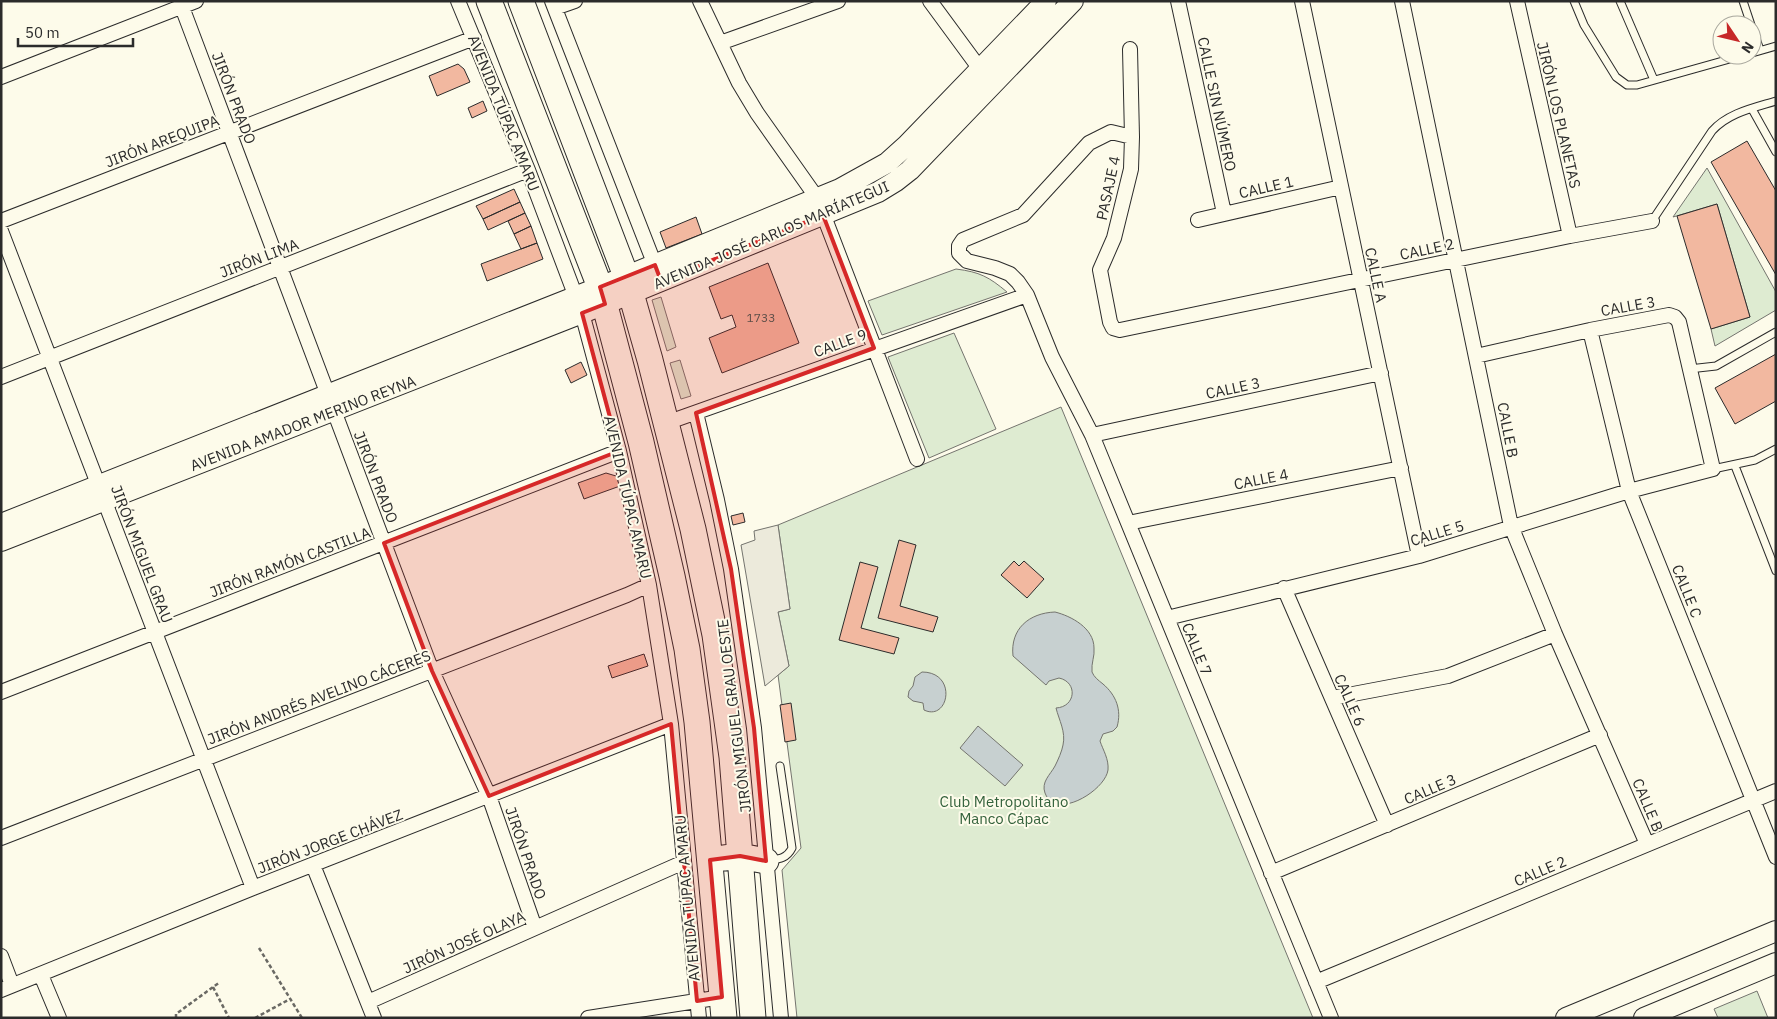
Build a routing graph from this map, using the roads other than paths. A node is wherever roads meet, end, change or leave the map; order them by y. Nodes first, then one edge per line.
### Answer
1 (196, 1) edge
2 (458, 1) edge
3 (489, 1) edge
4 (575, 1) edge
5 (700, 1) edge
6 (838, 1) edge
7 (930, 1) edge
8 (1046, 1) edge
9 (1073, 1) edge
10 (1178, 1) edge
11 (1302, 1) edge
12 (1402, 1) edge
13 (1517, 1) edge
14 (1574, 1) edge
15 (1620, 1) edge
16 (1743, 1) edge
17 (554, 5) edge
18 (182, 7) junction
19 (525, 9) edge
20 (1748, 15) edge
21 (500, 28) junction
22 (474, 38) junction
23 (720, 43) junction
24 (1776, 46) edge
25 (1130, 48) dead end
26 (1762, 50) edge
27 (1712, 64) edge
28 (980, 69) junction
29 (1, 77) edge
30 (1654, 80) junction
31 (1776, 101) edge
32 (1752, 109) junction
33 (230, 133) junction
34 (1132, 137) junction
35 (1776, 152) edge
36 (528, 170) junction
37 (1341, 187) junction
38 (820, 207) junction
39 (1224, 213) junction
40 (1198, 220) dead end
41 (1, 221) edge
42 (1652, 221) joint
43 (1, 231) edge
44 (1570, 236) junction
45 (1457, 260) junction
46 (280, 267) junction
47 (658, 273) junction
48 (1361, 279) junction
49 (629, 285) junction
50 (1027, 295) junction
51 (603, 296) junction
52 (578, 305) junction
53 (1120, 330) joint
54 (1590, 330) junction
55 (1776, 332) edge
56 (874, 348) junction
57 (1476, 356) junction
58 (50, 358) junction
59 (1689, 369) junction
60 (1380, 373) junction
61 (1, 377) edge
62 (331, 402) junction
63 (696, 413) junction
64 (666, 423) junction
65 (1092, 435) junction
66 (1776, 449) edge
67 (619, 451) junction
68 (917, 459) dead end
69 (1735, 466) junction
70 (1401, 468) junction
71 (1713, 470) junction
72 (1629, 491) junction
73 (102, 493) junction
74 (1128, 523) junction
75 (1, 524) edge
76 (1511, 526) junction
77 (1, 541) edge
78 (384, 543) junction
79 (1419, 556) junction
80 (1776, 570) edge
81 (649, 586) junction
82 (1284, 588) junction
83 (1167, 618) junction
84 (155, 632) junction
85 (1555, 634) junction
86 (432, 671) junction
87 (1, 692) edge
88 (1332, 698) junction
89 (671, 724) junction
90 (1600, 735) junction
91 (204, 759) junction
92 (780, 766) dead end
93 (1776, 791) edge
94 (489, 796) junction
95 (1753, 800) junction
96 (1387, 824) junction
97 (1, 838) edge
98 (1647, 844) junction
99 (740, 856) junction
100 (1776, 857) edge
101 (710, 860) junction
102 (766, 861) junction
103 (684, 862) junction
104 (313, 865) junction
105 (1271, 873) junction
106 (253, 888) junction
107 (535, 928) junction
108 (1776, 931) edge
109 (1, 956) edge
110 (1776, 963) edge
111 (41, 974) junction
112 (1316, 982) junction
113 (7, 987) edge
114 (697, 1001) junction
115 (368, 1002) junction
116 (723, 1007) edge
117 (59, 1018) edge
118 (374, 1018) edge
119 (588, 1018) edge
120 (699, 1018) edge
121 (753, 1018) edge
122 (781, 1018) edge
123 (1331, 1018) edge
124 (1566, 1018) edge
125 (1644, 1018) edge

1 - 18 street
2 - 22 street, AVENIDA TÚPAC AMARU
3 - 21 highway, AVENIDA TÚPAC AMARU
4 - 17 street
5 - 23 street
6 - 23 street
7 - 28 street
8 - 28 street, AVENIDA JOSÉ CARLOS MARÍATEGUI
9 - 38 street, AVENIDA JOSÉ CARLOS MARÍATEGUI
10 - 39 street, CALLE SIN NÚMERO
11 - 37 street, CALLE A
12 - 45 street, CALLE B
13 - 44 street, JIRÓN LOS PLANETAS
14 - 30 lane
15 - 30 lane
16 - 20 lane
17 - 47 street
18 - 29 street
18 - 33 street, JIRÓN PRADO
19 - 21 highway
19 - 49 highway
21 - 51 highway, AVENIDA TÚPAC AMARU
22 - 33 street, JIRÓN AREQUIPA
22 - 36 street, AVENIDA TÚPAC AMARU
23 - 38 street
24 - 26 lane
25 - 34 street, PASAJE 4
27 - 30 lane
28 - 38 street, AVENIDA JOSÉ CARLOS MARÍATEGUI
31 - 32 lane
32 - 35 lane
32 - 42 lane
33 - 41 street, JIRÓN AREQUIPA
33 - 46 street, JIRÓN PRADO
34 - 50 street, CALLE 7
34 - 53 street, PASAJE 4
36 - 46 street, JIRÓN LIMA
36 - 52 street, AVENIDA TÚPAC AMARU
37 - 39 street, CALLE 1
37 - 48 street, CALLE A
38 - 47 street, AVENIDA JOSÉ CARLOS MARÍATEGUI
38 - 56 street
39 - 40 street, CALLE 1
42 - 44 street, CALLE 2
43 - 58 street, JIRÓN MIGUEL GRAU
44 - 45 street, CALLE 2
45 - 48 street, CALLE 2
45 - 57 street, CALLE B
46 - 58 street, JIRÓN LIMA
46 - 62 street, JIRÓN PRADO
47 - 49 street, AVENIDA JOSÉ CARLOS MARÍATEGUI
48 - 53 street, CALLE 2
48 - 60 street, CALLE A
49 - 51 street, AVENIDA JOSÉ CARLOS MARÍATEGUI
49 - 64 highway
50 - 56 street, CALLE 9
50 - 65 street, CALLE 7
51 - 52 street, AVENIDA AMADOR MERINO REYNA
51 - 101 highway, AVENIDA TÚPAC AMARU
52 - 62 street, AVENIDA AMADOR MERINO REYNA
52 - 67 street, AVENIDA TÚPAC AMARU
54 - 57 street, CALLE 3
54 - 59 street, CALLE 3
54 - 72 street, CALLE C
55 - 59 lane
56 - 63 street, CALLE 9
56 - 68 street
57 - 76 street, CALLE B
58 - 61 street, JIRÓN LIMA
58 - 73 street, JIRÓN MIGUEL GRAU
59 - 71 street
60 - 65 street, CALLE 3
60 - 70 street, CALLE A
62 - 73 street, AVENIDA AMADOR MERINO REYNA
62 - 78 street, JIRÓN PRADO
63 - 64 street, CALLE 9
63 - 102 street, JIRÓN MIGUEL GRAU OESTE
64 - 99 highway
65 - 74 street, CALLE 7
66 - 69 lane
67 - 78 street, JIRÓN RAMÓN CASTILLA
67 - 81 street, AVENIDA TÚPAC AMARU
69 - 71 lane
69 - 80 lane
70 - 74 street, CALLE 4
70 - 79 street, CALLE A
71 - 72 street, CALLE 5
72 - 76 street, CALLE 5
72 - 95 street, CALLE C
73 - 75 street, AVENIDA AMADOR MERINO REYNA
73 - 77 street, AVENIDA AMADOR MERINO REYNA
73 - 84 street, JIRÓN MIGUEL GRAU
74 - 83 street, CALLE 7
76 - 79 street, CALLE 5
76 - 85 street, CALLE B
78 - 84 street, JIRÓN RAMÓN CASTILLA
78 - 86 street, JIRÓN PRADO
79 - 82 street, CALLE 5
81 - 86 street, JIRÓN ANDRÉS AVELINO CÁCERES
81 - 89 street, AVENIDA TÚPAC AMARU
82 - 83 street, CALLE 5
82 - 88 street, CALLE 6
83 - 105 street, CALLE 7
84 - 87 street, JIRÓN RAMÓN CASTILLA
84 - 91 street, JIRÓN MIGUEL GRAU
85 - 88 street
85 - 90 street, CALLE B
86 - 91 street, JIRÓN ANDRÉS AVELINO CÁCERES
86 - 94 street, JIRÓN PRADO
88 - 96 street, CALLE 6
89 - 94 street, JIRÓN JORGE CHÁVEZ
89 - 103 street, AVENIDA TÚPAC AMARU
90 - 96 street, CALLE 3
90 - 98 street, CALLE B
91 - 97 street, JIRÓN ANDRÉS AVELINO CÁCERES
91 - 106 street, JIRÓN MIGUEL GRAU
92 - 102 lane
93 - 95 street, CALLE 2
94 - 104 street, JIRÓN JORGE CHÁVEZ
94 - 107 street, JIRÓN PRADO
95 - 98 street, CALLE 2
95 - 100 street, CALLE C
96 - 105 street, CALLE 3
98 - 112 street, CALLE 2
99 - 101 highway
99 - 102 highway
99 - 121 highway
101 - 116 highway, AVENIDA TÚPAC AMARU
102 - 122 street, JIRÓN MIGUEL GRAU OESTE
103 - 107 street, JIRÓN JOSÉ OLAYA
103 - 114 street, AVENIDA TÚPAC AMARU
104 - 106 street, JIRÓN JORGE CHÁVEZ
104 - 115 street
105 - 112 street, CALLE 7
106 - 111 street, JIRÓN JORGE CHÁVEZ
107 - 115 street, JIRÓN JOSÉ OLAYA
108 - 124 street
109 - 113 street
110 - 125 street
111 - 113 street, JIRÓN JORGE CHÁVEZ
111 - 117 street
112 - 123 street, CALLE 7
114 - 116 street
114 - 119 street
114 - 120 street, AVENIDA TÚPAC AMARU
115 - 118 street

